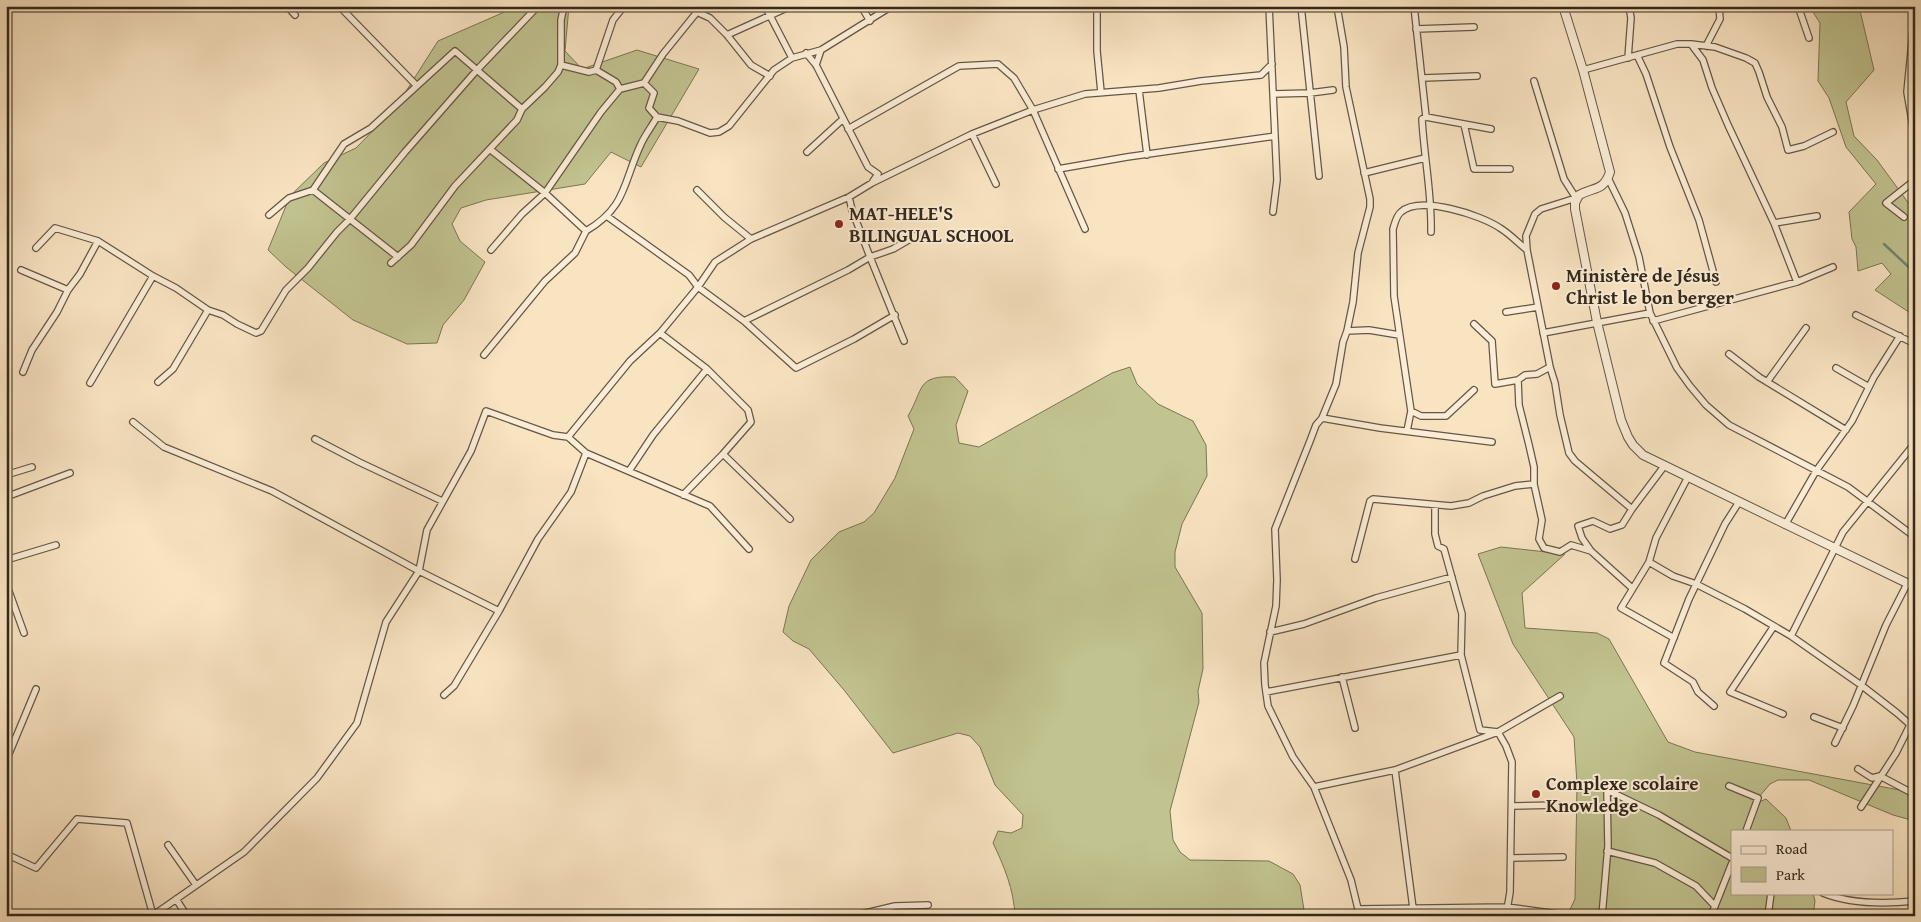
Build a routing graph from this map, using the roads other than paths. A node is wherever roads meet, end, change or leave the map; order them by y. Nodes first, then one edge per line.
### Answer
1 (287, 6) edge
2 (345, 6) edge
3 (538, 6) edge
4 (563, 6) edge
5 (624, 6) edge
6 (693, 6) edge
7 (765, 6) edge
8 (791, 6) edge
9 (862, 6) edge
10 (892, 6) edge
11 (1097, 6) edge
12 (1268, 6) edge
13 (1301, 6) edge
14 (1337, 6) edge
15 (1414, 6) edge
16 (1563, 6) edge
17 (1629, 6) edge
18 (1720, 6) edge
19 (1798, 6) edge
20 (1912, 6) edge
21 (697, 12) junction
22 (295, 15) dead end
23 (769, 16) junction
24 (1914, 16) edge
25 (870, 21) junction
26 (1474, 27) dead end
27 (1416, 29) junction
28 (727, 35) junction
29 (1809, 38) dead end
30 (1691, 44) junction
31 (1706, 46) junction
32 (821, 50) junction
33 (806, 53) junction
34 (1637, 55) junction
35 (792, 58) junction
36 (1628, 58) junction
37 (1272, 64) junction
38 (561, 65) junction
39 (816, 65) junction
40 (596, 70) junction
41 (1583, 70) junction
42 (476, 71) junction
43 (770, 76) junction
44 (1477, 76) dead end
45 (1423, 78) junction
46 (1534, 81) dead end
47 (644, 82) junction
48 (417, 86) junction
49 (620, 89) junction
50 (1139, 90) junction
51 (1333, 90) dead end
52 (1101, 92) junction
53 (1310, 93) junction
54 (1273, 94) junction
55 (522, 110) junction
56 (1033, 110) junction
57 (1426, 117) junction
58 (657, 118) junction
59 (843, 119) junction
60 (1464, 124) junction
61 (848, 129) junction
62 (1492, 129) dead end
63 (1833, 132) dead end
64 (972, 134) junction
65 (1276, 136) junction
66 (1915, 139) edge
67 (490, 150) junction
68 (807, 152) dead end
69 (1147, 155) junction
70 (1424, 158) junction
71 (1058, 169) junction
72 (1510, 169) dead end
73 (1364, 173) junction
74 (1319, 176) dead end
75 (1608, 178) junction
76 (1914, 181) edge
77 (872, 183) junction
78 (996, 184) dead end
79 (313, 190) junction
80 (697, 190) dead end
81 (544, 193) junction
82 (849, 197) junction
83 (1576, 198) junction
84 (1432, 205) junction
85 (1273, 212) dead end
86 (269, 215) dead end
87 (1817, 216) dead end
88 (608, 217) junction
89 (1904, 217) dead end
90 (350, 219) junction
91 (1774, 223) junction
92 (1086, 229) dead end
93 (586, 231) junction
94 (1431, 232) dead end
95 (917, 235) dead end
96 (750, 239) junction
97 (98, 242) junction
98 (36, 248) dead end
99 (491, 250) dead end
100 (1527, 250) junction
101 (398, 257) junction
102 (870, 257) junction
103 (391, 263) dead end
104 (1833, 267) dead end
105 (21, 270) dead end
106 (153, 276) junction
107 (1716, 282) dead end
108 (1797, 282) junction
109 (698, 287) junction
110 (68, 290) junction
111 (1538, 307) junction
112 (208, 310) junction
113 (1506, 312) dead end
114 (1650, 313) junction
115 (895, 315) junction
116 (1856, 315) dead end
117 (1654, 320) junction
118 (744, 321) junction
119 (1597, 322) junction
120 (1474, 324) dead end
121 (1806, 328) dead end
122 (1348, 331) junction
123 (1543, 332) junction
124 (660, 333) junction
125 (1399, 335) junction
126 (1900, 336) junction
127 (904, 340) dead end
128 (1915, 344) edge
129 (1729, 354) dead end
130 (484, 355) dead end
131 (1550, 367) junction
132 (1836, 368) dead end
133 (707, 369) junction
134 (23, 372) dead end
135 (1518, 380) junction
136 (90, 382) dead end
137 (158, 382) dead end
138 (1767, 382) junction
139 (1869, 387) junction
140 (1474, 390) dead end
141 (1411, 411) junction
142 (1322, 418) junction
143 (133, 422) dead end
144 (1846, 430) junction
145 (1407, 431) junction
146 (568, 437) junction
147 (316, 439) dead end
148 (1492, 442) dead end
149 (1915, 443) edge
150 (586, 453) junction
151 (722, 454) junction
152 (1665, 465) junction
153 (32, 467) dead end
154 (629, 471) junction
155 (1816, 471) junction
156 (70, 473) dead end
157 (6, 475) edge
158 (1688, 476) junction
159 (1534, 484) junction
160 (683, 494) junction
161 (6, 497) edge
162 (442, 501) junction
163 (1738, 502) junction
164 (1867, 503) junction
165 (1435, 506) junction
166 (1632, 509) junction
167 (790, 519) dead end
168 (1785, 525) junction
169 (1915, 537) edge
170 (56, 545) dead end
171 (749, 549) dead end
172 (1836, 549) junction
173 (1591, 551) junction
174 (1355, 559) dead end
175 (6, 560) edge
176 (1649, 562) junction
177 (419, 571) junction
178 (1452, 577) junction
179 (6, 582) edge
180 (1696, 584) junction
181 (1911, 586) edge
182 (1632, 588) junction
183 (499, 611) junction
184 (1774, 626) junction
185 (1270, 632) junction
186 (24, 633) dead end
187 (1791, 636) junction
188 (1674, 638) junction
189 (1461, 655) junction
190 (1342, 677) junction
191 (1861, 685) junction
192 (36, 689) dead end
193 (1266, 692) junction
194 (444, 695) dead end
195 (1560, 696) dead end
196 (1714, 706) dead end
197 (1783, 714) dead end
198 (1915, 715) edge
199 (1814, 717) dead end
200 (1355, 728) dead end
201 (1843, 728) junction
202 (1912, 728) edge
203 (1498, 732) junction
204 (1835, 743) dead end
205 (6, 761) edge
206 (1858, 769) dead end
207 (1394, 770) junction
208 (1880, 776) junction
209 (1729, 786) dead end
210 (1314, 787) junction
211 (1912, 793) dead end
212 (1560, 805) dead end
213 (1512, 806) junction
214 (1861, 807) dead end
215 (1746, 830) edge
216 (168, 845) dead end
217 (1607, 851) junction
218 (6, 854) edge
219 (1731, 857) edge
220 (1511, 858) junction
221 (1563, 858) dead end
222 (1731, 866) edge
223 (196, 885) junction
224 (1772, 894) edge
225 (1826, 894) edge
226 (176, 899) junction
227 (1915, 901) edge
228 (928, 905) dead end
229 (1715, 906) junction
230 (1507, 907) junction
231 (1413, 908) junction
232 (153, 915) edge
233 (1565, 915) edge
234 (188, 916) edge
235 (853, 916) edge
236 (1414, 916) edge
237 (1506, 916) edge
238 (1602, 916) edge
239 (1711, 916) edge
240 (1768, 916) edge

1 - 22 street
2 - 48 street
3 - 42 street
4 - 38 street
5 - 40 street
6 - 21 street
7 - 23 street
8 - 23 street
9 - 25 street
10 - 25 street
11 - 52 street
12 - 37 street
13 - 53 street
14 - 73 street
15 - 27 street
16 - 41 street
17 - 36 street
18 - 31 street
19 - 29 street
20 - 24 street
21 - 28 street
21 - 47 street
23 - 28 street
23 - 35 street
24 - 66 street
25 - 32 street
26 - 27 street
27 - 45 street
28 - 43 street
30 - 31 street
30 - 34 street
30 - 91 street
31 - 63 street
32 - 33 street
32 - 39 street
33 - 35 street
33 - 39 street
34 - 36 street
34 - 107 street
35 - 43 street
36 - 41 street
37 - 50 street
37 - 54 street
38 - 40 street
38 - 55 street
39 - 59 street
40 - 49 street
41 - 75 street
42 - 48 street
42 - 55 street
42 - 90 street
43 - 58 street
44 - 45 street
45 - 57 street
46 - 83 street
47 - 49 street
47 - 58 street
48 - 79 street
49 - 81 street
50 - 52 street
50 - 69 street
51 - 53 street
52 - 56 street
53 - 54 street
53 - 74 street
54 - 65 street
55 - 67 street
56 - 61 street
56 - 64 street
56 - 71 street
57 - 60 street
57 - 70 street
58 - 88 street
59 - 61 street
59 - 68 street
60 - 62 street
60 - 72 street
61 - 77 street
64 - 77 street
64 - 78 street
65 - 69 street
65 - 85 street
67 - 81 street
67 - 101 street
69 - 71 street
70 - 73 street
70 - 84 street
71 - 92 street
73 - 122 street
75 - 83 street
75 - 114 street
76 - 89 street
77 - 82 street
79 - 86 street
79 - 90 street
80 - 96 street
81 - 93 street
81 - 99 street
82 - 96 street
82 - 102 street
83 - 100 street
83 - 119 street
84 - 94 street
84 - 100 street
84 - 125 street
87 - 91 street
88 - 93 street
88 - 109 street
90 - 101 street
90 - 112 street
91 - 108 street
93 - 130 street
95 - 102 street
96 - 109 street
97 - 98 street
97 - 106 street
97 - 110 street
100 - 111 street
101 - 103 street
102 - 115 street
102 - 118 street
104 - 108 street
105 - 110 street
106 - 112 street
106 - 136 street
108 - 117 street
109 - 118 street
109 - 124 street
110 - 134 street
111 - 113 street
111 - 123 street
112 - 137 street
114 - 117 street
114 - 119 street
115 - 118 street
115 - 127 street
116 - 126 street
117 - 155 street
119 - 123 street
119 - 152 street
120 - 135 street
121 - 138 street
122 - 125 street
122 - 142 street
123 - 131 street
124 - 133 street
124 - 146 street
125 - 141 street
126 - 128 street
126 - 139 street
129 - 138 street
131 - 135 street
131 - 166 street
132 - 139 street
133 - 151 street
133 - 154 street
135 - 159 street
138 - 144 street
139 - 144 street
140 - 141 street
141 - 145 street
142 - 145 street
142 - 185 street
143 - 177 street
144 - 155 street
145 - 148 street
146 - 150 street
146 - 162 street
147 - 162 street
149 - 164 street
150 - 154 street
150 - 183 street
151 - 160 street
151 - 167 street
152 - 158 street
152 - 166 street
153 - 157 street
154 - 160 street
155 - 164 street
155 - 168 street
156 - 161 street
158 - 163 street
158 - 176 street
159 - 165 street
159 - 173 street
160 - 171 street
162 - 177 street
163 - 168 street
163 - 180 street
164 - 169 street
164 - 172 street
165 - 174 street
165 - 178 street
166 - 173 street
168 - 172 street
170 - 175 street
172 - 181 street
172 - 187 street
173 - 182 street
176 - 180 street
176 - 182 street
177 - 183 street
177 - 223 street
178 - 185 street
178 - 189 street
179 - 186 street
180 - 184 street
180 - 188 street
181 - 191 street
182 - 188 street
183 - 194 street
184 - 187 street
184 - 197 street
185 - 193 street
187 - 191 street
188 - 196 street
189 - 190 street
189 - 203 street
190 - 193 street
190 - 200 street
191 - 201 street
191 - 202 street
192 - 205 street
193 - 210 street
195 - 203 street
198 - 202 street
199 - 201 street
201 - 204 street
202 - 208 street
203 - 207 street
203 - 213 street
206 - 208 street
207 - 210 street
207 - 231 street
208 - 211 street
208 - 214 street
209 - 215 street
210 - 231 street
212 - 213 street
213 - 220 street
216 - 223 street
217 - 219 street
217 - 229 street
217 - 238 street
218 - 232 street
220 - 221 street
220 - 230 street
222 - 229 street
223 - 226 street
224 - 240 street
225 - 227 street
226 - 232 street
226 - 234 street
228 - 235 street
229 - 239 street
230 - 231 street
230 - 233 street
230 - 237 street
231 - 236 street

